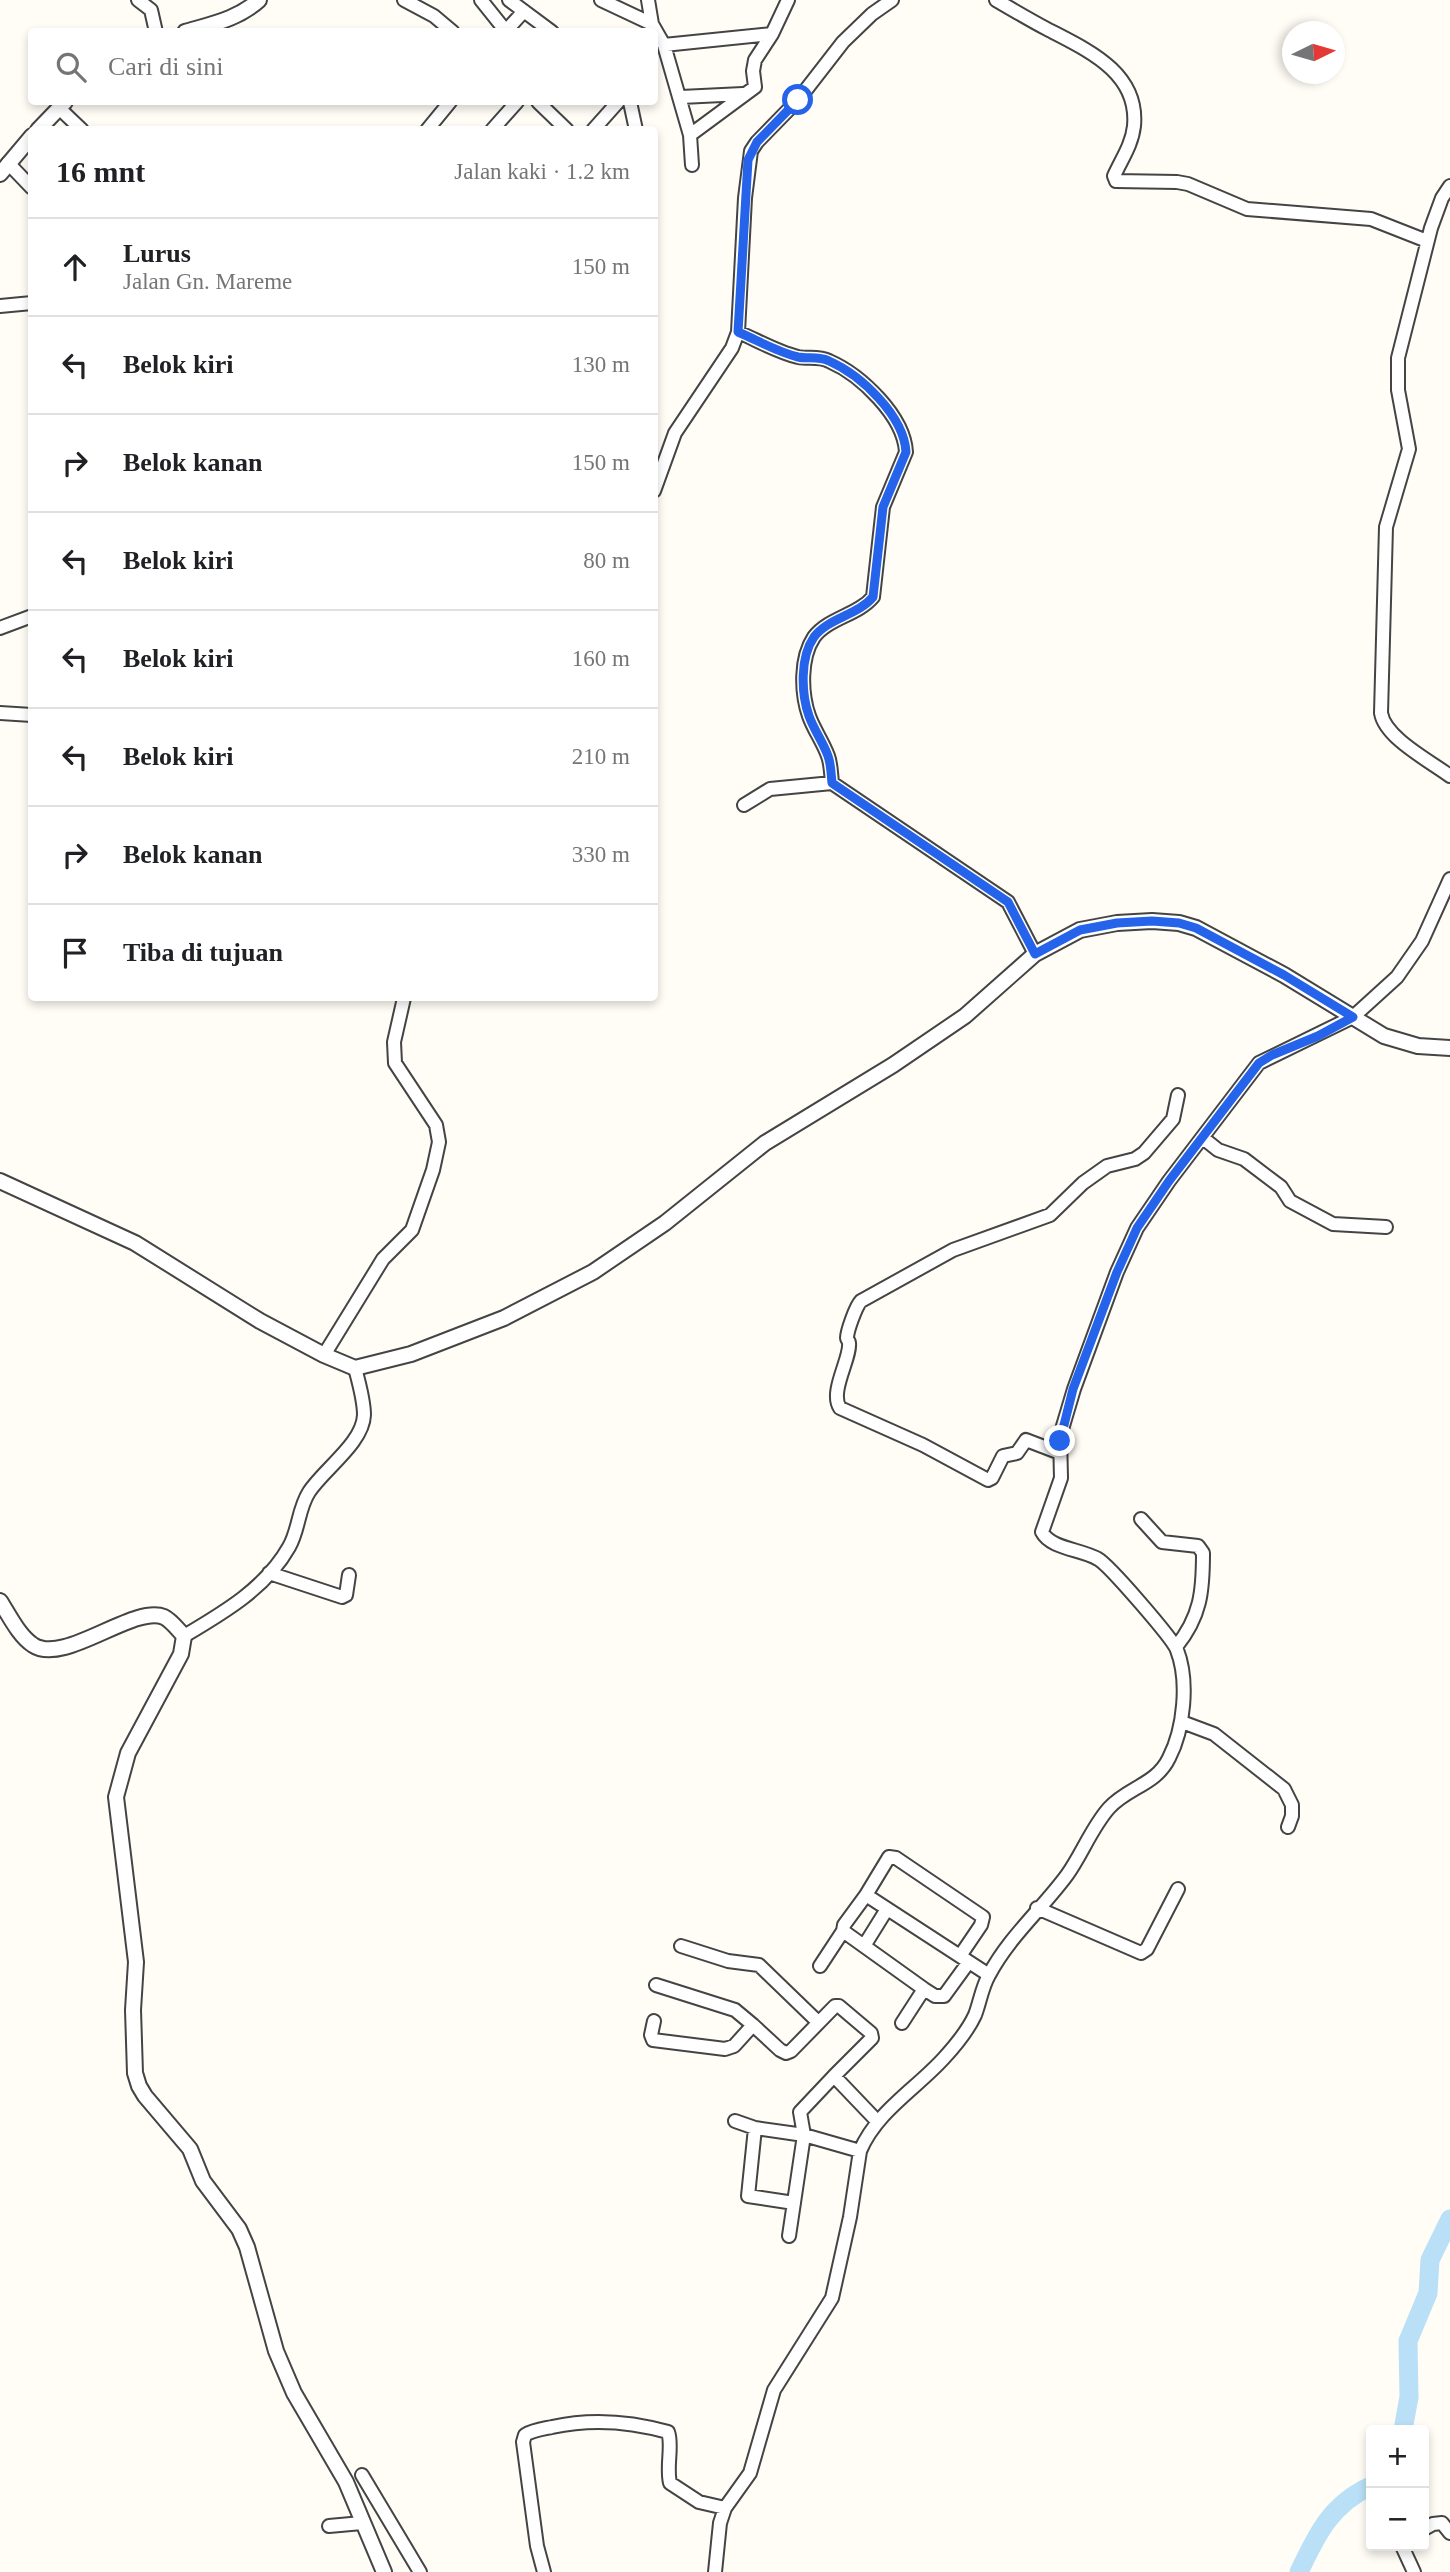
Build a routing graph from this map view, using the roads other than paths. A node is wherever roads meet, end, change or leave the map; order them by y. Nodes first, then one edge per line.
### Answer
1 (138, 0) edge
2 (259, 0) edge
3 (404, 0) edge
4 (481, 0) edge
5 (509, 0) edge
6 (601, 0) edge
7 (648, 0) edge
8 (788, 0) edge
9 (892, 0) edge
10 (996, 0) edge
11 (245, 6) edge
12 (524, 10) junction
13 (652, 24) junction
14 (155, 28) edge
15 (198, 28) edge
16 (448, 28) edge
17 (503, 28) edge
18 (508, 28) edge
19 (547, 28) edge
20 (654, 28) edge
21 (658, 34) edge
22 (772, 34) junction
23 (664, 45) junction
24 (744, 94) junction
25 (681, 97) junction
26 (62, 105) edge
27 (448, 105) edge
28 (514, 105) edge
29 (546, 105) edge
30 (615, 105) edge
31 (631, 105) edge
32 (41, 126) edge
33 (79, 126) edge
34 (430, 126) edge
35 (496, 126) edge
36 (562, 126) edge
37 (597, 126) edge
38 (635, 126) edge
39 (690, 135) junction
40 (28, 141) edge
41 (692, 165) dead end
42 (4, 168) edge
43 (28, 185) edge
44 (1450, 186) edge
45 (1427, 241) junction
46 (28, 303) edge
47 (0, 306) edge
48 (738, 332) junction
49 (658, 480) edge
50 (28, 618) edge
51 (0, 628) edge
52 (0, 713) edge
53 (28, 715) edge
54 (1450, 776) edge
55 (832, 783) junction
56 (744, 805) dead end
57 (1450, 880) edge
58 (1035, 954) junction
59 (403, 1001) edge
60 (1353, 1017) junction
61 (1450, 1048) edge
62 (1178, 1095) dead end
63 (1203, 1138) junction
64 (0, 1181) edge
65 (1386, 1227) dead end
66 (324, 1355) junction
67 (355, 1368) junction
68 (1060, 1453) junction
69 (1141, 1519) dead end
70 (269, 1573) junction
71 (349, 1575) dead end
72 (0, 1601) edge
73 (184, 1636) junction
74 (1176, 1647) junction
75 (1182, 1722) junction
76 (1288, 1827) dead end
77 (1178, 1889) dead end
78 (866, 1895) junction
79 (1037, 1908) junction
80 (887, 1909) junction
81 (843, 1931) junction
82 (681, 1946) dead end
83 (864, 1946) junction
84 (964, 1960) junction
85 (820, 1966) dead end
86 (989, 1975) junction
87 (656, 1985) dead end
88 (924, 1989) junction
89 (654, 2021) dead end
90 (818, 2022) junction
91 (902, 2023) dead end
92 (753, 2025) junction
93 (834, 2076) junction
94 (735, 2121) dead end
95 (877, 2121) junction
96 (755, 2128) junction
97 (804, 2135) junction
98 (860, 2151) junction
99 (794, 2203) junction
100 (789, 2235) dead end
101 (362, 2475) dead end
102 (725, 2508) junction
103 (362, 2523) junction
104 (329, 2526) dead end
105 (1429, 2526) edge
106 (1450, 2533) edge
107 (1404, 2551) edge
108 (384, 2572) edge
109 (420, 2572) edge
110 (544, 2572) edge
111 (715, 2572) edge
112 (1414, 2572) edge

1 - 14 street
2 - 11 street
3 - 16 street
4 - 17 street
5 - 12 street
6 - 13 street
7 - 13 street
8 - 22 street
9 - 48 street
10 - 45 street
11 - 15 street
12 - 18 street
12 - 19 street
13 - 20 street
21 - 23 street
22 - 23 street
22 - 24 street
23 - 25 street
24 - 25 street
24 - 39 street
25 - 39 street
26 - 32 street
26 - 33 street
27 - 34 street
28 - 35 street
29 - 36 street
30 - 37 street
31 - 38 street
39 - 41 street
40 - 42 street
42 - 43 street
44 - 45 street
45 - 54 street
46 - 47 street
48 - 49 street
48 - 55 street
50 - 51 street
52 - 53 street
55 - 56 street
55 - 58 street
57 - 60 street
58 - 60 street
58 - 67 street
59 - 66 street
60 - 61 street
60 - 63 street
62 - 68 street
63 - 65 street
63 - 68 street
64 - 66 street
66 - 67 street
67 - 70 street
68 - 74 street
69 - 74 street
70 - 71 street
70 - 73 street
72 - 73 street
73 - 103 street
74 - 75 street
75 - 76 street
75 - 79 street
77 - 79 street
78 - 80 street
78 - 81 street
78 - 84 street
79 - 86 street
80 - 83 street
80 - 84 street
81 - 83 street
81 - 85 street
82 - 90 street
83 - 88 street
84 - 86 street
84 - 88 street
86 - 95 street
87 - 92 street
88 - 91 street
89 - 92 street
90 - 92 street
90 - 93 street
93 - 95 street
93 - 97 street
94 - 96 street
95 - 98 street
96 - 97 street
96 - 99 street
97 - 98 street
97 - 99 street
98 - 102 street
99 - 100 street
101 - 109 street
102 - 110 street
102 - 111 street
103 - 104 street
103 - 108 street
105 - 106 street
107 - 112 street

